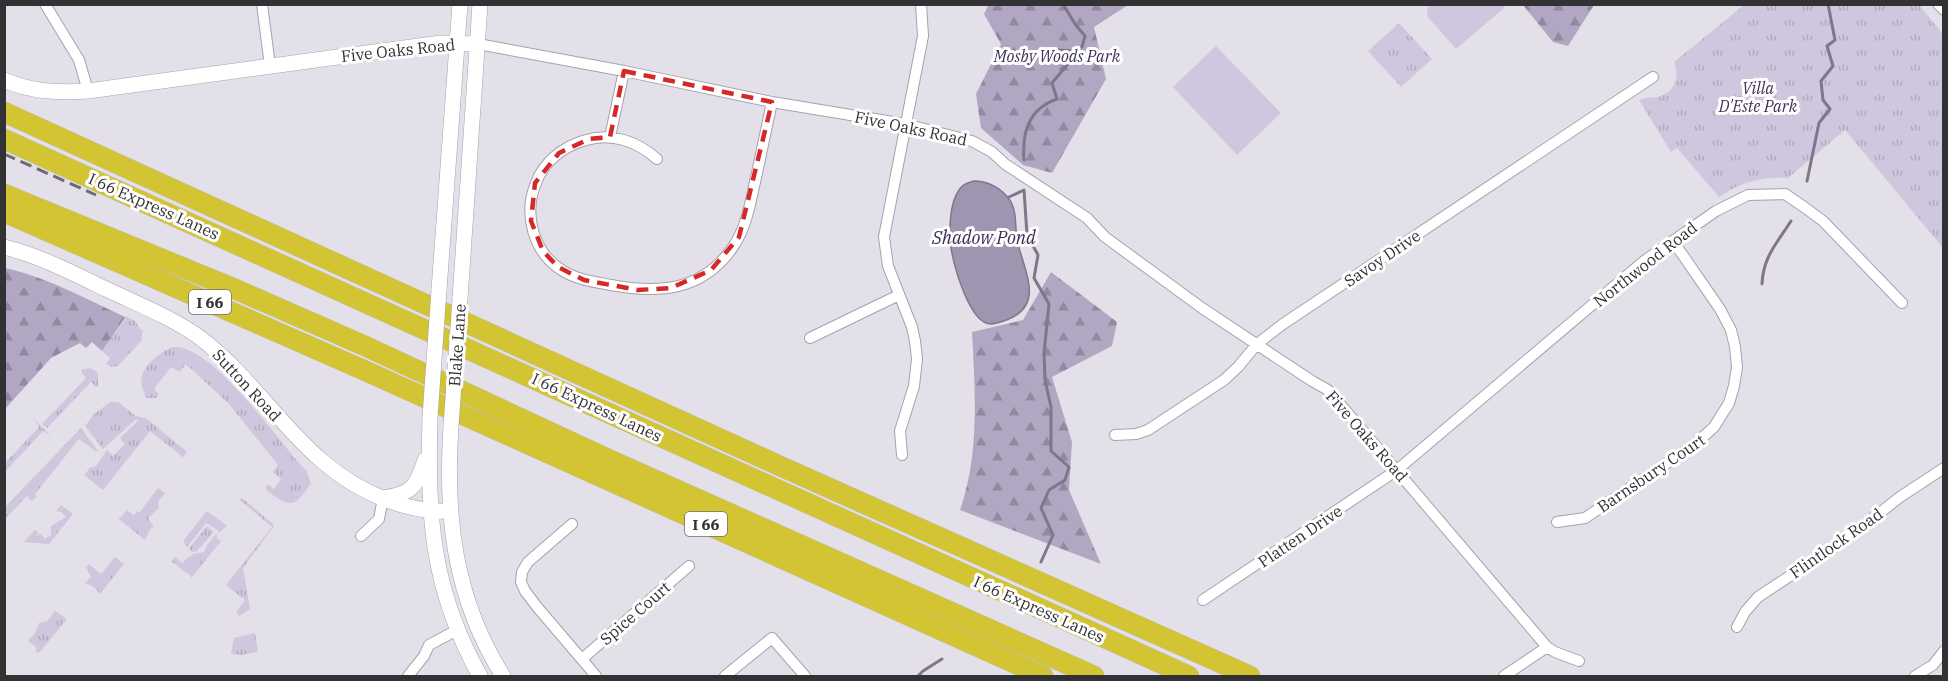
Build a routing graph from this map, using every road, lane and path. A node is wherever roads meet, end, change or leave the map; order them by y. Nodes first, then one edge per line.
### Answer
1 (45, 4) edge
2 (262, 4) edge
3 (460, 4) edge
4 (480, 4) edge
5 (921, 4) edge
6 (1938, 4) edge
7 (1944, 10) edge
8 (457, 42) junction
9 (478, 44) junction
10 (270, 66) junction
11 (624, 71) junction
12 (1653, 77) dead end
13 (4, 80) edge
14 (88, 91) junction
15 (772, 102) junction
16 (4, 112) edge
17 (905, 124) junction
18 (610, 137) junction
19 (4, 139) edge
20 (657, 159) dead end
21 (4, 194) edge
22 (4, 212) edge
23 (1672, 241) junction
24 (4, 247) edge
25 (900, 295) junction
26 (1902, 303) dead end
27 (810, 338) dead end
28 (1257, 344) junction
29 (1114, 435) dead end
30 (429, 445) junction
31 (902, 455) dead end
32 (1944, 468) edge
33 (1397, 470) junction
34 (383, 498) junction
35 (449, 511) junction
36 (430, 512) junction
37 (1557, 522) dead end
38 (572, 524) dead end
39 (361, 537) dead end
40 (689, 566) dead end
41 (1203, 600) dead end
42 (1737, 627) dead end
43 (457, 630) junction
44 (1547, 647) junction
45 (1944, 651) edge
46 (582, 659) junction
47 (1579, 661) dead end
48 (408, 676) edge
49 (480, 676) edge
50 (503, 676) edge
51 (596, 676) edge
52 (725, 676) edge
53 (805, 676) edge
54 (1043, 676) edge
55 (1094, 676) edge
56 (1189, 676) edge
57 (1250, 676) edge
58 (1504, 676) edge
59 (1915, 676) edge

1 - 14 street
2 - 10 street
3 - 8 main road, Blake Lane
4 - 9 main road, Blake Lane
5 - 17 street
6 - 7 street
8 - 9 main road, Five Oaks Road
8 - 10 main road, Five Oaks Road
8 - 30 main road, Blake Lane, bridge
9 - 11 street, Five Oaks Road
9 - 35 main road, Blake Lane, bridge
10 - 14 main road, Five Oaks Road
11 - 15 street, Five Oaks Road
11 - 18 street
12 - 28 street, Savoy Drive
13 - 14 main road, Five Oaks Road
15 - 17 street, Five Oaks Road
15 - 18 street
16 - 57 highway
17 - 25 street
17 - 28 street, Five Oaks Road
18 - 20 street
19 - 56 highway, I 66 Express Lanes
21 - 55 highway
22 - 54 highway, I 66
23 - 26 street, Northwood Road
23 - 33 street, Northwood Road
23 - 37 street, Barnsbury Court
24 - 34 main road, Sutton Road
25 - 27 street
25 - 31 street
28 - 29 street, Savoy Drive
28 - 33 street, Five Oaks Road
30 - 34 main road
30 - 36 main road, Blake Lane
32 - 42 street, Flintlock Road
33 - 41 street, Platten Drive
33 - 44 street, Five Oaks Road
34 - 36 main road, Sutton Road
34 - 39 street
35 - 36 main road, Sutton Road
35 - 50 main road, Blake Lane
36 - 43 main road, Blake Lane
38 - 46 street
40 - 46 street, Spice Court
43 - 48 street
43 - 49 main road, Blake Lane
44 - 47 street, Five Oaks Road
44 - 58 street
45 - 59 street
46 - 51 street
52 - 53 street

